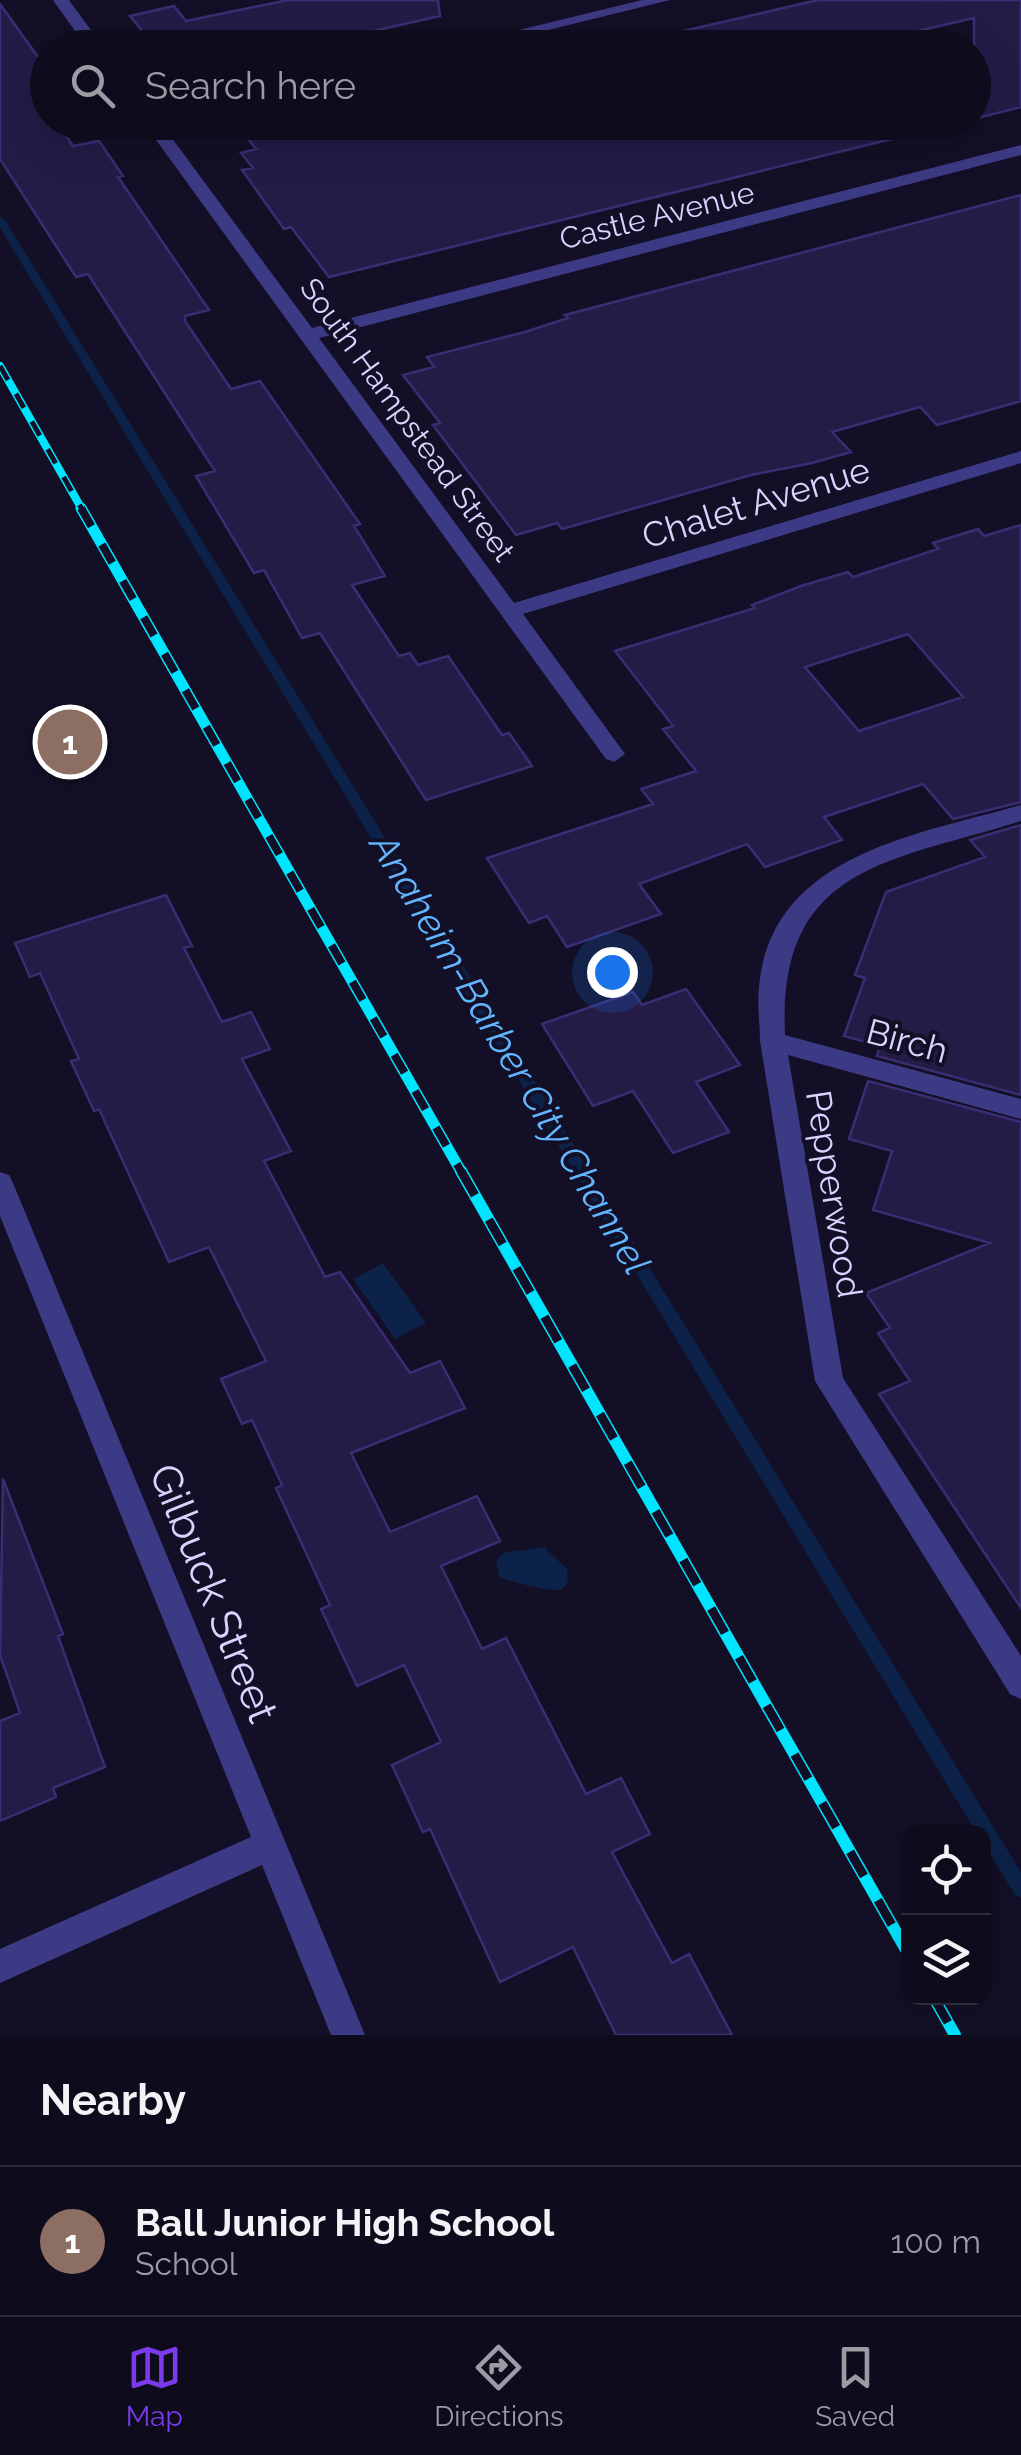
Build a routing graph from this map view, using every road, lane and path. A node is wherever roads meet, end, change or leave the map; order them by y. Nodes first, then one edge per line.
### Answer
1 (62, 0) edge
2 (662, 0) edge
3 (83, 30) edge
4 (531, 30) edge
5 (164, 140) edge
6 (1021, 150) edge
7 (307, 334) junction
8 (1021, 457) edge
9 (510, 611) junction
10 (614, 754) dead end
11 (1021, 813) edge
12 (774, 1041) junction
13 (1021, 1109) edge
14 (0, 1183) edge
15 (10, 1234) edge
16 (1021, 1684) edge
17 (271, 1844) junction
18 (0, 1966) edge
19 (348, 2035) edge

1 - 3 street
2 - 4 street
5 - 7 street, South Hampstead Street
6 - 7 street, Castle Avenue
7 - 9 street, South Hampstead Street
8 - 9 street, Chalet Avenue
9 - 10 street, South Hampstead Street
11 - 12 street, Pepperwood
12 - 13 street, Birch
12 - 16 street, Pepperwood
14 - 15 street, Gilbuck Street
15 - 17 street, Gilbuck Street
17 - 18 street
17 - 19 street, Gilbuck Street

